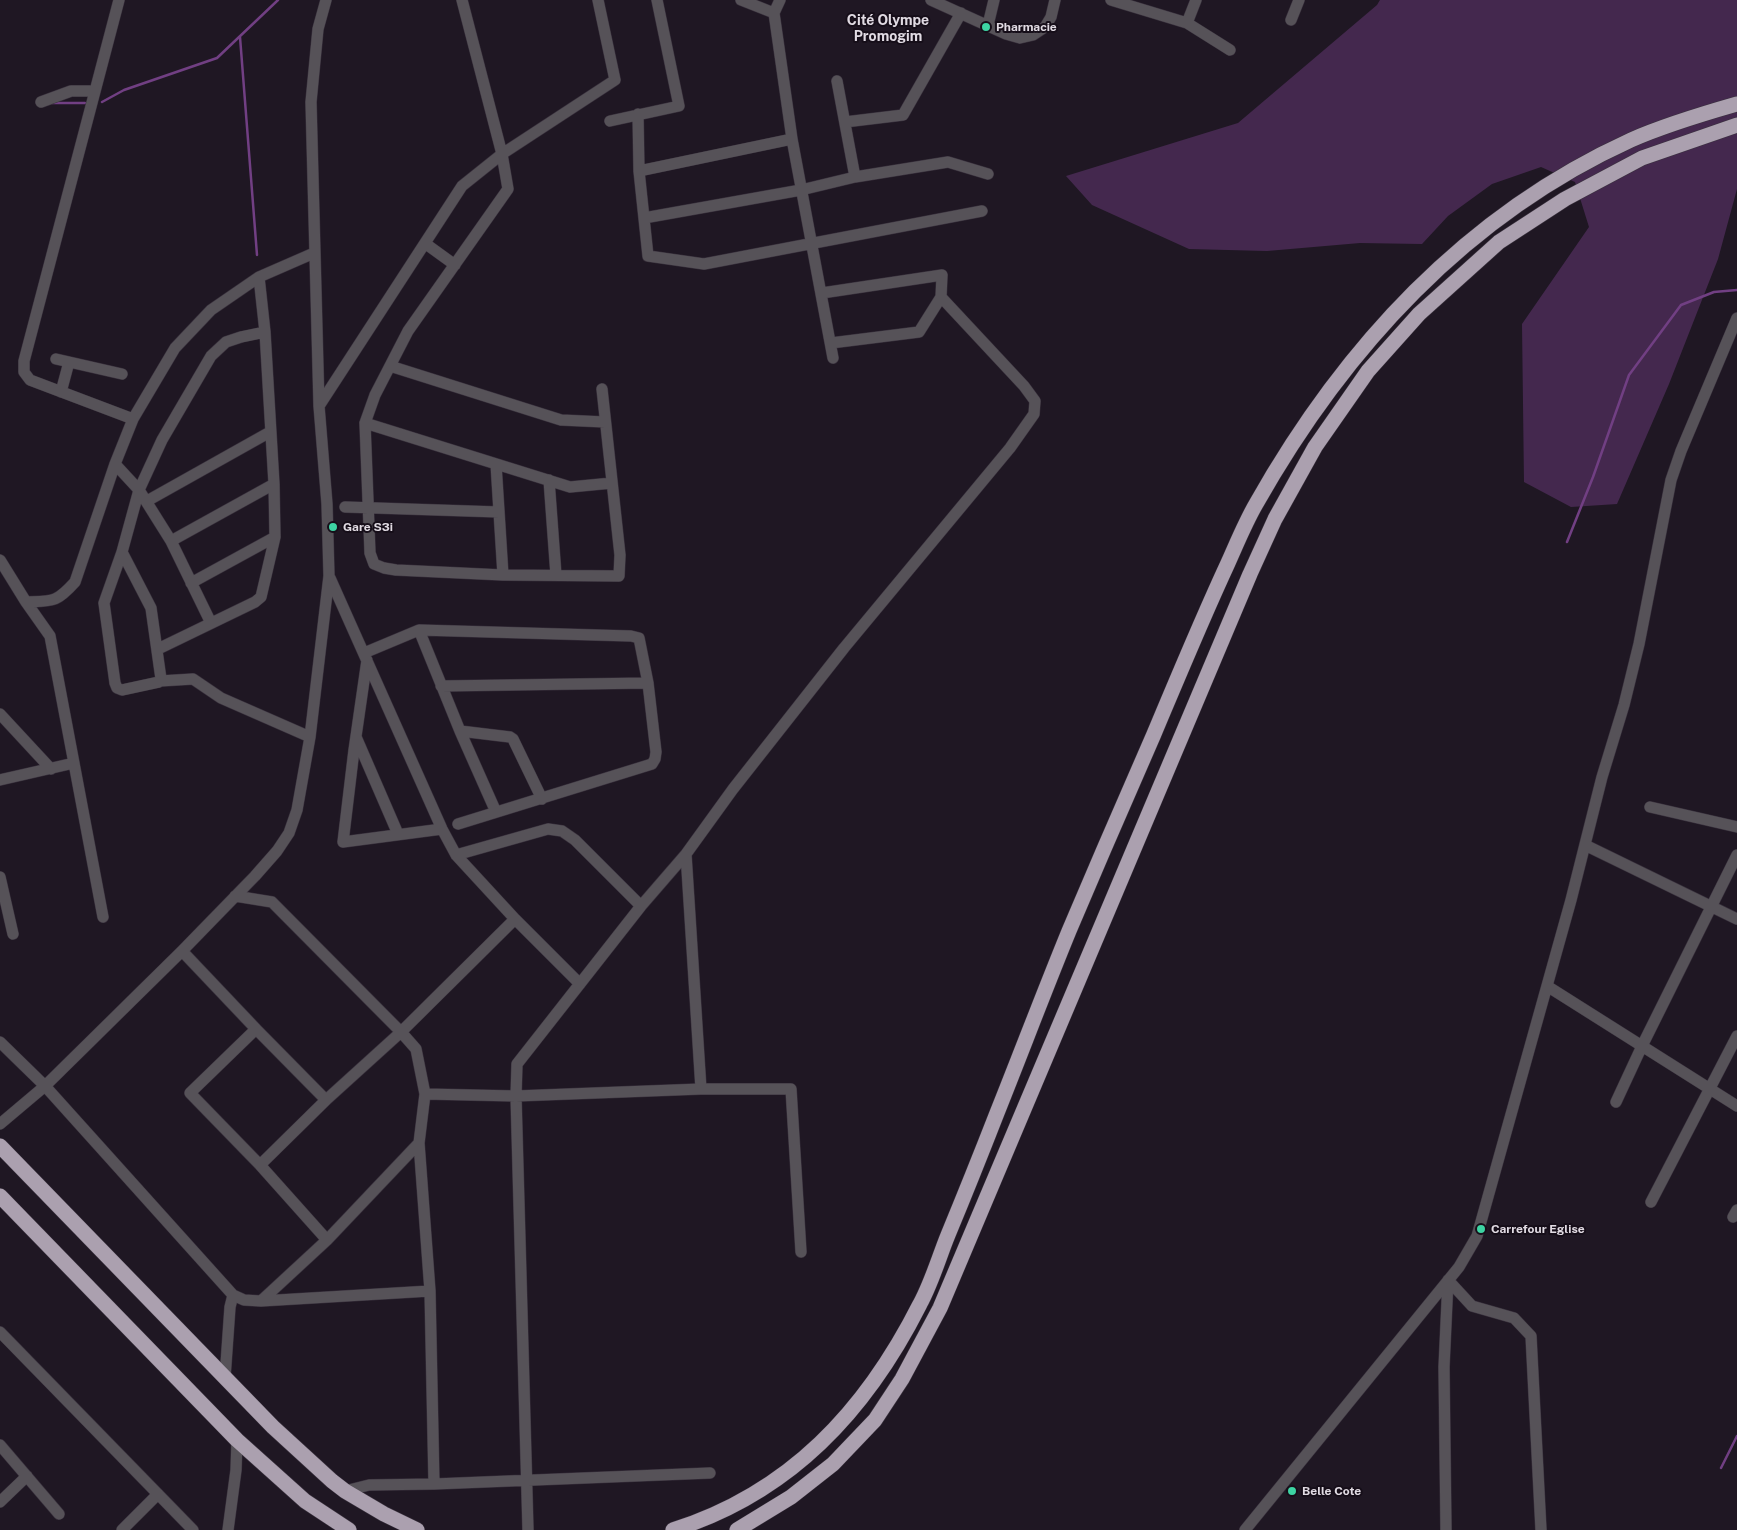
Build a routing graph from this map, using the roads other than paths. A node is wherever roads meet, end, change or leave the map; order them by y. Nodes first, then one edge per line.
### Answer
1 (119, 0) edge
2 (326, 0) edge
3 (462, 0) edge
4 (598, 0) edge
5 (658, 0) edge
6 (741, 0) edge
7 (780, 0) edge
8 (931, 0) edge
9 (993, 0) edge
10 (1055, 0) edge
11 (1111, 0) edge
12 (1196, 0) edge
13 (1299, 0) edge
14 (774, 13) junction
15 (961, 13) junction
16 (1291, 20) dead end
17 (1187, 23) junction
18 (988, 25) junction
19 (1230, 50) dead end
20 (837, 81) dead end
21 (95, 91) junction
22 (41, 102) dead end
23 (1737, 104) edge
24 (638, 114) junction
25 (610, 121) dead end
26 (844, 122) junction
27 (1737, 125) edge
28 (792, 139) junction
29 (502, 154) junction
30 (639, 170) junction
31 (988, 174) dead end
32 (855, 177) junction
33 (801, 190) junction
34 (982, 211) dead end
35 (644, 218) junction
36 (812, 243) junction
37 (426, 244) junction
38 (314, 254) junction
39 (454, 265) junction
40 (260, 277) junction
41 (822, 293) junction
42 (941, 297) junction
43 (1737, 318) edge
44 (1734, 331) edge
45 (265, 332) junction
46 (831, 343) junction
47 (834, 358) dead end
48 (56, 359) dead end
49 (70, 362) junction
50 (390, 366) junction
51 (122, 374) dead end
52 (602, 389) dead end
53 (61, 392) junction
54 (319, 406) junction
55 (133, 419) junction
56 (605, 422) junction
57 (365, 423) junction
58 (270, 432) junction
59 (115, 464) junction
60 (496, 464) junction
61 (550, 480) junction
62 (612, 483) junction
63 (274, 484) junction
64 (140, 490) junction
65 (146, 501) junction
66 (345, 507) dead end
67 (368, 508) junction
68 (499, 512) junction
69 (275, 537) junction
70 (171, 541) junction
71 (122, 552) junction
72 (1, 563) edge
73 (503, 575) junction
74 (556, 575) junction
75 (329, 576) junction
76 (192, 582) junction
77 (26, 602) junction
78 (211, 623) junction
79 (419, 630) junction
80 (158, 650) junction
81 (365, 657) junction
82 (160, 680) junction
83 (648, 683) junction
84 (442, 686) junction
85 (0, 714) edge
86 (460, 731) junction
87 (356, 736) junction
88 (310, 737) junction
89 (74, 763) junction
90 (51, 769) junction
91 (0, 780) edge
92 (542, 799) junction
93 (1650, 807) dead end
94 (496, 812) junction
95 (458, 824) dead end
96 (1737, 827) edge
97 (442, 828) junction
98 (398, 834) junction
99 (1585, 845) junction
100 (686, 854) junction
101 (456, 855) junction
102 (1737, 855) edge
103 (0, 877) edge
104 (234, 896) junction
105 (641, 906) junction
106 (1710, 906) junction
107 (103, 917) dead end
108 (515, 919) junction
109 (1737, 919) edge
110 (13, 934) dead end
111 (182, 951) junction
112 (580, 984) junction
113 (1547, 986) junction
114 (256, 1029) junction
115 (402, 1032) junction
116 (1737, 1036) edge
117 (0, 1042) edge
118 (1642, 1046) junction
119 (45, 1086) junction
120 (701, 1089) junction
121 (1710, 1089) junction
122 (425, 1094) junction
123 (516, 1096) junction
124 (326, 1100) junction
125 (1616, 1102) dead end
126 (1737, 1106) edge
127 (0, 1124) edge
128 (419, 1143) junction
129 (0, 1146) edge
130 (260, 1165) junction
131 (0, 1196) edge
132 (1652, 1202) dead end
133 (327, 1240) junction
134 (801, 1252) dead end
135 (1448, 1280) junction
136 (430, 1290) junction
137 (233, 1295) junction
138 (261, 1301) junction
139 (0, 1332) edge
140 (225, 1378) junction
141 (237, 1440) junction
142 (0, 1446) edge
143 (710, 1473) dead end
144 (27, 1476) junction
145 (528, 1481) junction
146 (434, 1484) junction
147 (345, 1491) junction
148 (158, 1494) junction
149 (0, 1502) edge
150 (59, 1514) dead end
151 (122, 1530) edge
152 (193, 1530) edge
153 (228, 1530) edge
154 (349, 1530) edge
155 (417, 1530) edge
156 (528, 1530) edge
157 (674, 1530) edge
158 (736, 1530) edge
159 (1245, 1530) edge
160 (1446, 1530) edge
161 (1542, 1530) edge

1 - 21 street
2 - 38 street
3 - 29 street
4 - 29 street
5 - 24 street
6 - 14 street
7 - 14 street
8 - 15 street
9 - 18 street
10 - 18 street
11 - 17 street
12 - 17 street
13 - 16 street
14 - 28 street
15 - 18 street
15 - 26 street
17 - 19 street
20 - 26 street
21 - 22 street
21 - 53 street
23 - 157 highway
24 - 25 street
24 - 30 street
26 - 32 street
27 - 158 highway
28 - 30 street
28 - 33 street
29 - 37 street
29 - 39 street
30 - 35 street
31 - 32 street
32 - 33 street
33 - 35 street
33 - 36 street
34 - 36 street
35 - 36 street
36 - 41 street
37 - 39 street
37 - 54 street
38 - 40 street
38 - 54 street
39 - 50 street
40 - 45 street
40 - 55 street
41 - 42 street
41 - 46 street
42 - 46 street
42 - 100 street
43 - 44 street
44 - 99 street
45 - 58 street
45 - 64 street
46 - 47 street
48 - 49 street
49 - 51 street
49 - 53 street
50 - 56 street
50 - 57 street
52 - 56 street
53 - 55 street
54 - 75 street
55 - 59 street
56 - 62 street
57 - 60 street
57 - 67 street
58 - 63 street
58 - 65 street
59 - 64 street
59 - 77 street
60 - 61 street
60 - 68 street
61 - 62 street
61 - 74 street
62 - 74 street
63 - 69 street
63 - 70 street
64 - 65 street
64 - 71 street
65 - 70 street
66 - 67 street
67 - 68 street
67 - 73 street
68 - 73 street
69 - 76 street
69 - 78 street
70 - 76 street
71 - 80 street
71 - 82 street
72 - 77 street
73 - 74 street
75 - 81 street
75 - 88 street
76 - 78 street
77 - 89 street
78 - 80 street
79 - 81 street
79 - 83 street
79 - 84 street
80 - 82 street
81 - 87 street
81 - 97 street
82 - 88 street
83 - 84 street
83 - 92 street
84 - 86 street
85 - 90 street
86 - 92 street
86 - 94 street
87 - 98 street
87 - 98 street
88 - 104 street
89 - 90 street
89 - 107 street
90 - 91 street
92 - 94 street
93 - 96 street
94 - 95 street
97 - 98 street
97 - 101 street
99 - 106 street
99 - 113 street
100 - 105 street
100 - 120 street
101 - 105 street
101 - 108 street
102 - 106 street
103 - 110 street
104 - 111 street
104 - 115 street
105 - 112 street
106 - 109 street
106 - 118 street
108 - 112 street
108 - 115 street
111 - 114 street
111 - 119 street
112 - 123 street
113 - 118 street
113 - 135 street
114 - 124 street
114 - 130 street
115 - 122 street
115 - 124 street
116 - 121 street
117 - 119 street
118 - 121 street
118 - 125 street
119 - 127 street
119 - 137 street
120 - 123 street
120 - 134 street
121 - 126 street
121 - 132 street
122 - 123 street
122 - 128 street
123 - 145 street
124 - 130 street
128 - 133 street
128 - 136 street
129 - 140 highway
130 - 133 street
131 - 141 highway
133 - 138 street
135 - 159 street
135 - 160 street
135 - 161 street
136 - 138 street
136 - 146 street
137 - 138 street
137 - 140 street
139 - 148 street
140 - 147 highway
141 - 153 street
141 - 154 highway
142 - 144 street
143 - 145 street
144 - 149 street
144 - 150 street
145 - 146 street
145 - 156 street
146 - 147 street
147 - 155 highway
148 - 151 street
148 - 152 street

